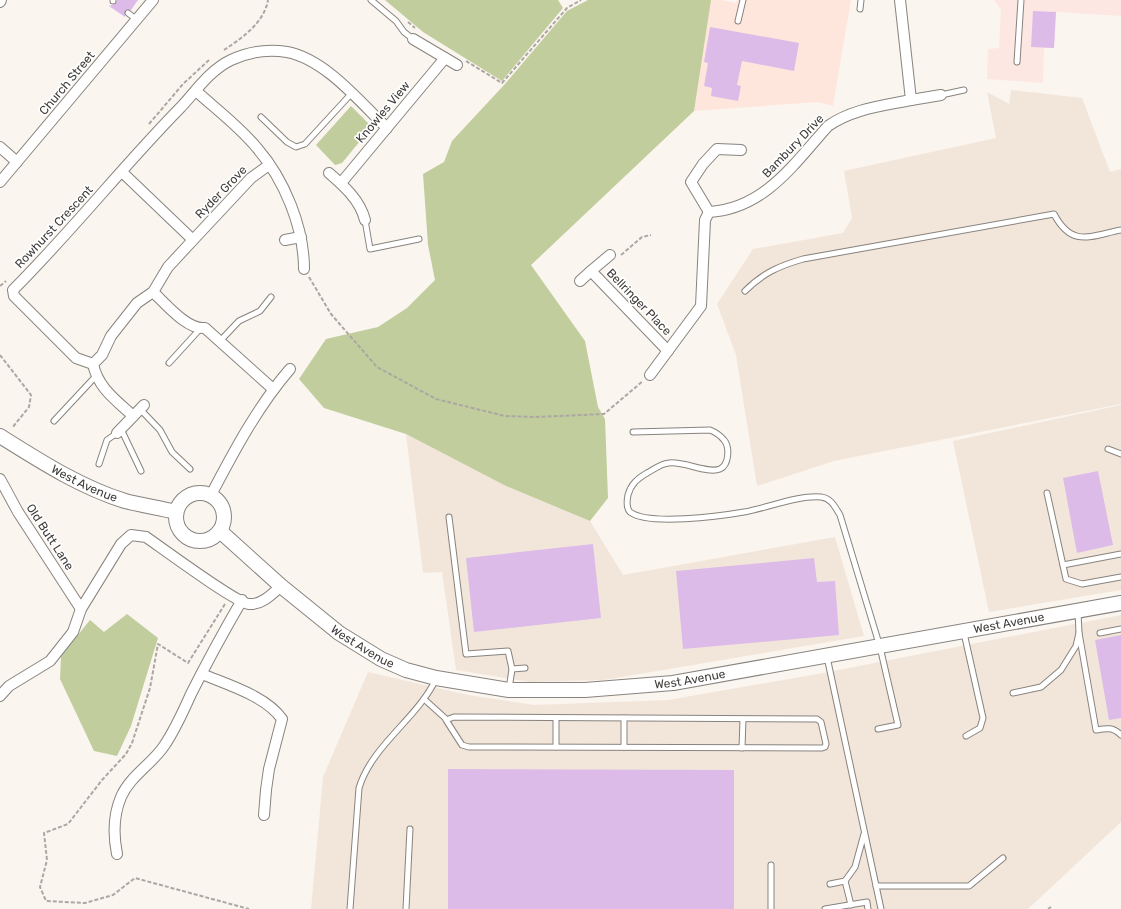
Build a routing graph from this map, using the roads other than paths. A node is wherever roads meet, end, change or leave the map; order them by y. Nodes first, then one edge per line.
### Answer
1 (153, 0) edge
2 (371, 0) edge
3 (743, 0) edge
4 (861, 0) edge
5 (900, 0) edge
6 (1021, 0) edge
7 (860, 9) dead end
8 (128, 13) dead end
9 (137, 20) junction
10 (738, 21) dead end
11 (416, 36) joint
12 (445, 58) junction
13 (460, 62) road end
14 (1017, 62) dead end
15 (964, 90) dead end
16 (196, 91) junction
17 (351, 94) junction
18 (941, 95) joint
19 (911, 100) junction
20 (262, 117) dead end
21 (387, 128) junction
22 (0, 147) edge
23 (741, 150) dead end
24 (17, 162) junction
25 (269, 165) junction
26 (122, 172) junction
27 (329, 173) dead end
28 (0, 182) edge
29 (341, 184) junction
30 (709, 212) junction
31 (365, 220) joint
32 (1121, 230) edge
33 (301, 237) junction
34 (419, 239) dead end
35 (193, 240) junction
36 (285, 240) dead end
37 (610, 255) road end
38 (304, 269) road end
39 (591, 271) junction
40 (580, 280) dead end
41 (745, 291) dead end
42 (153, 292) junction
43 (271, 297) dead end
44 (200, 329) junction
45 (220, 341) junction
46 (668, 351) junction
47 (169, 363) dead end
48 (92, 364) junction
49 (290, 368) dead end
50 (650, 375) road end
51 (95, 377) junction
52 (273, 389) junction
53 (139, 410) junction
54 (54, 421) dead end
55 (119, 431) junction
56 (633, 432) dead end
57 (2, 437) edge
58 (1108, 449) dead end
59 (1121, 454) edge
60 (99, 464) dead end
61 (190, 469) dead end
62 (141, 471) dead end
63 (0, 479) edge
64 (1047, 492) dead end
65 (211, 496) junction
66 (176, 512) junction
67 (449, 517) dead end
68 (220, 531) junction
69 (1121, 554) edge
70 (1063, 564) junction
71 (1121, 577) edge
72 (281, 586) junction
73 (242, 600) junction
74 (1121, 603) edge
75 (81, 609) junction
76 (1078, 611) junction
77 (1121, 629) edge
78 (963, 632) junction
79 (1079, 633) junction
80 (1100, 633) dead end
81 (880, 647) junction
82 (826, 656) junction
83 (525, 668) dead end
84 (512, 669) junction
85 (202, 674) junction
86 (436, 678) junction
87 (509, 690) junction
88 (1013, 693) dead end
89 (0, 696) edge
90 (424, 699) junction
91 (556, 718) junction
92 (624, 718) junction
93 (743, 719) junction
94 (446, 720) junction
95 (878, 729) dead end
96 (1121, 735) edge
97 (966, 736) dead end
98 (556, 747) junction
99 (624, 747) junction
100 (742, 748) junction
101 (264, 815) dead end
102 (410, 828) dead end
103 (864, 833) junction
104 (117, 854) dead end
105 (1003, 858) dead end
106 (771, 865) dead end
107 (846, 881) junction
108 (830, 884) dead end
109 (876, 886) junction
110 (851, 905) junction
111 (350, 909) edge
112 (406, 909) edge
113 (770, 909) edge
114 (825, 909) edge
115 (868, 909) edge
116 (881, 909) edge

1 - 9 street, Church Street
2 - 11 lane
3 - 10 lane
4 - 7 lane
5 - 19 street
6 - 14 lane
8 - 9 lane
9 - 24 street, Church Street
11 - 12 street
12 - 13 street
12 - 21 street, Knowles View
15 - 18 lane
16 - 17 street, Rowhurst Crescent
16 - 25 street
16 - 26 street, Rowhurst Crescent
17 - 20 lane
17 - 21 street, Rowhurst Crescent
18 - 19 street, Bambury Drive
19 - 30 street, Bambury Drive
21 - 29 street, Knowles View
22 - 24 street
23 - 30 street
24 - 28 street, Church Street
25 - 33 street
25 - 35 street, Ryder Grove
26 - 35 street
26 - 48 street, Rowhurst Crescent
27 - 29 street
29 - 31 street
30 - 46 street
31 - 34 lane
32 - 41 lane
33 - 36 street
33 - 38 street
35 - 42 street
37 - 39 street, Bellringer Place
39 - 40 street, Bellringer Place
39 - 46 street, Bellringer Place
42 - 44 street
42 - 48 street
43 - 45 lane
44 - 45 street
44 - 47 lane
45 - 52 street
46 - 50 street
48 - 51 street
49 - 52 street
51 - 53 street
51 - 54 lane
52 - 65 street
53 - 55 street
53 - 61 lane
55 - 60 lane
55 - 62 lane
56 - 81 lane
57 - 66 street, West Avenue
58 - 59 lane
63 - 75 street, Old Butt Lane
64 - 70 lane
65 - 66 street
65 - 68 street
66 - 68 street
67 - 84 lane
68 - 72 street, West Avenue
69 - 70 lane
70 - 71 lane
72 - 73 street
72 - 86 street, West Avenue
73 - 75 street
73 - 85 street
74 - 76 street, West Avenue
75 - 89 street
76 - 78 street, West Avenue
76 - 79 lane
77 - 80 lane
78 - 81 street, West Avenue
78 - 97 lane
79 - 88 lane
79 - 96 lane
81 - 82 street, West Avenue
81 - 95 lane
82 - 87 street, West Avenue
82 - 103 lane
83 - 84 lane
84 - 87 lane
85 - 101 street
85 - 104 street
86 - 87 street, West Avenue
86 - 90 lane
90 - 94 lane
90 - 111 lane
91 - 92 lane
91 - 94 lane
91 - 98 lane
92 - 93 lane
92 - 99 lane
93 - 100 lane
93 - 100 lane
94 - 98 lane
98 - 99 lane
99 - 100 lane
102 - 112 lane
103 - 107 lane
103 - 109 lane
105 - 109 lane
106 - 113 lane
107 - 108 lane
107 - 110 lane
109 - 116 lane
110 - 114 lane
110 - 115 lane

